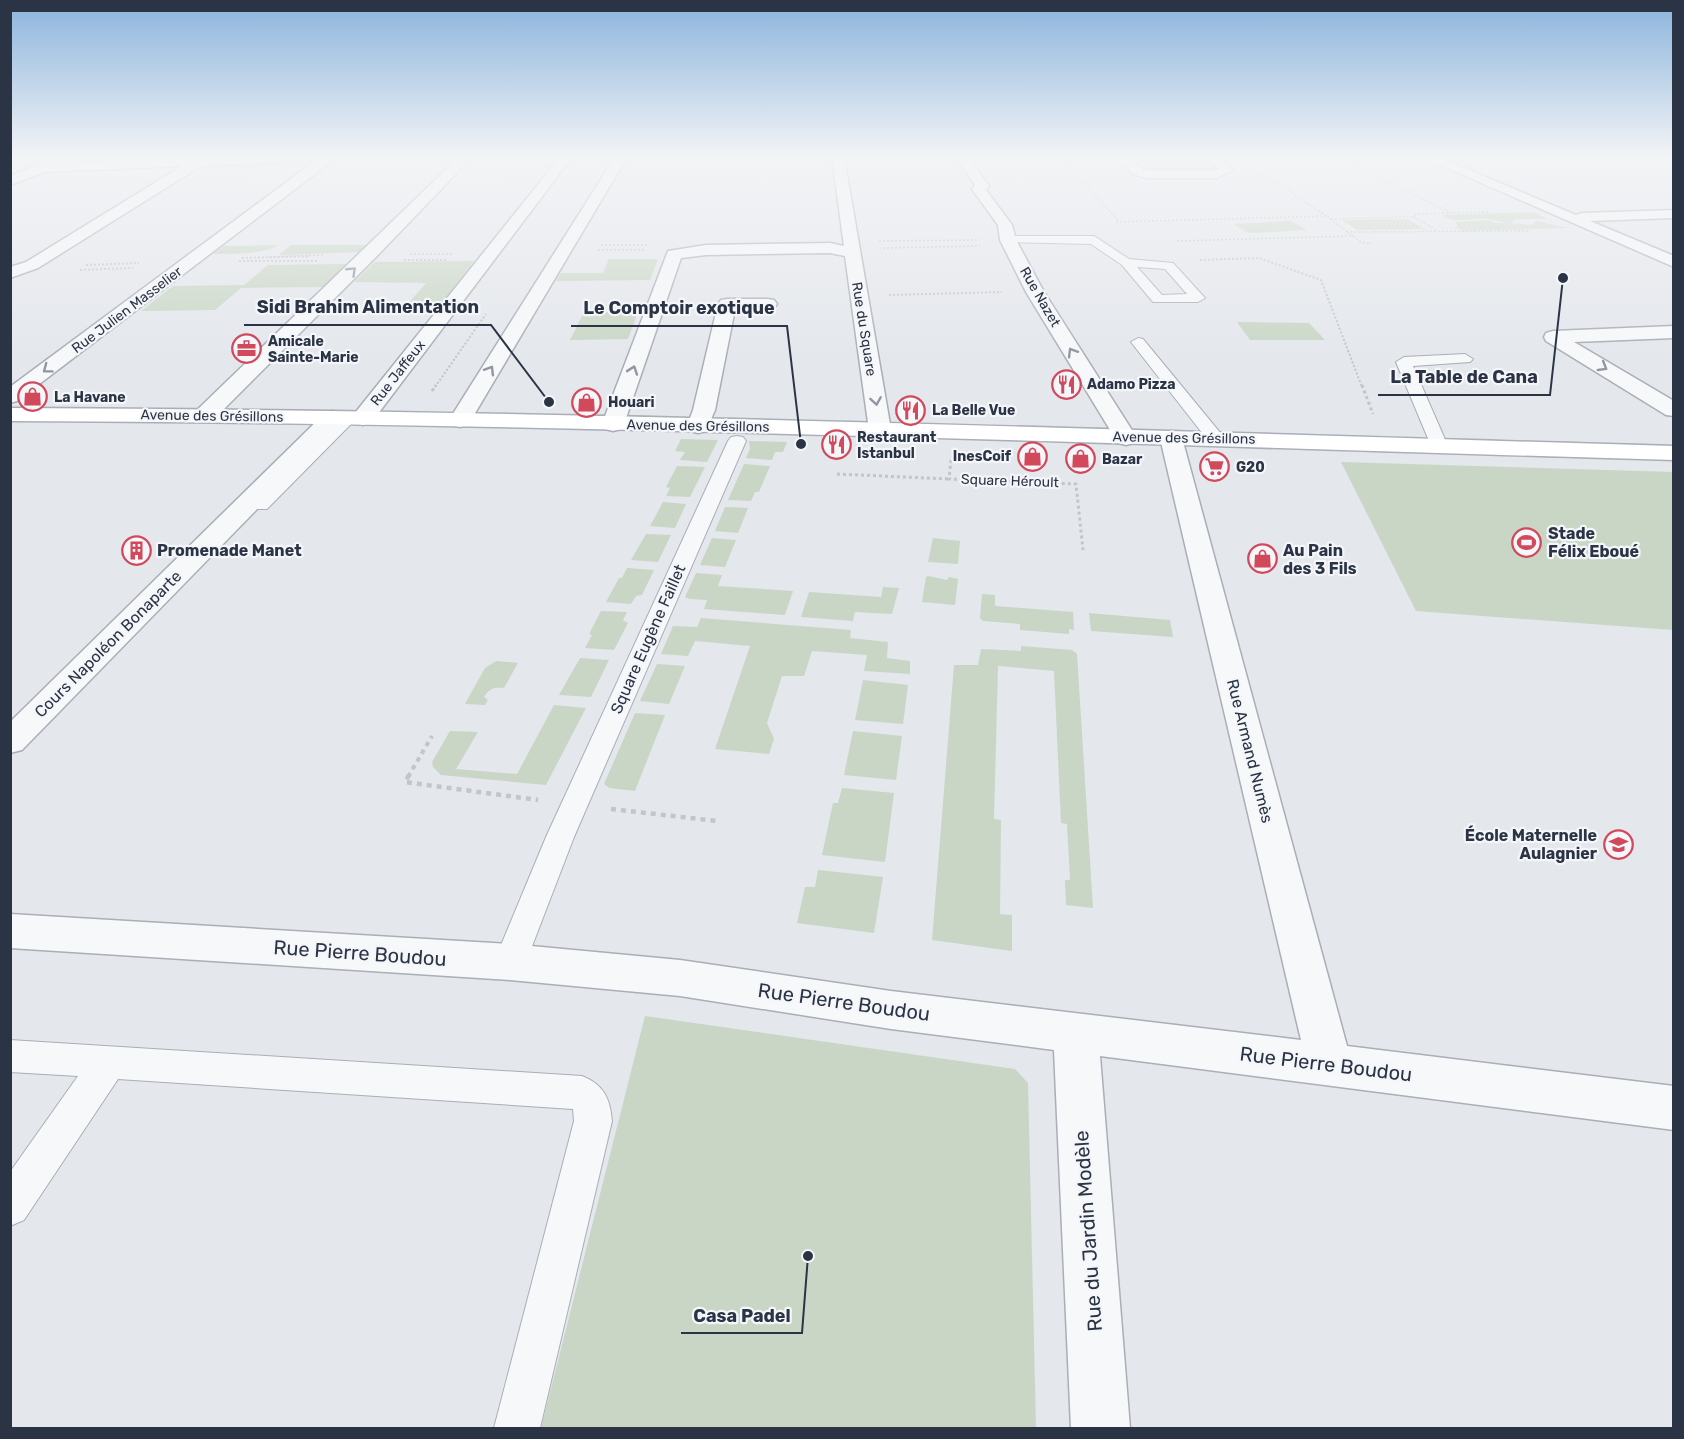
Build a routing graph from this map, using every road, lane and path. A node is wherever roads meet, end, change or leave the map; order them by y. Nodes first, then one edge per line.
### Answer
1 (98, 224) edge
2 (241, 224) edge
3 (400, 224) edge
4 (510, 224) edge
5 (580, 224) edge
6 (849, 224) edge
7 (1004, 224) edge
8 (1337, 224) edge
9 (1425, 224) edge
10 (1585, 224) edge
11 (1437, 231) junction
12 (1533, 231) dead end
13 (1348, 232) junction
14 (1353, 236) junction
15 (1177, 241) dead end
16 (1009, 243) junction
17 (1372, 243) dead end
18 (853, 250) junction
19 (174, 254) dead end
20 (202, 254) junction
21 (1126, 262) junction
22 (1674, 262) edge
23 (1169, 266) junction
24 (10, 273) edge
25 (964, 293) dead end
26 (858, 295) junction
27 (768, 304) dead end
28 (1674, 332) edge
29 (1593, 336) junction
30 (1138, 342) dead end
31 (1623, 354) dead end
32 (1465, 359) dead end
33 (10, 397) edge
34 (1674, 410) edge
35 (10, 414) edge
36 (205, 415) junction
37 (348, 418) junction
38 (460, 420) junction
39 (613, 424) junction
40 (698, 426) junction
41 (880, 430) junction
42 (954, 432) junction
43 (1126, 438) junction
44 (1171, 438) junction
45 (1216, 439) junction
46 (737, 441) dead end
47 (1384, 443) junction
48 (1438, 444) junction
49 (1674, 453) edge
50 (837, 474) dead end
51 (949, 479) junction
52 (1083, 550) dead end
53 (10, 742) edge
54 (10, 755) edge
55 (10, 931) edge
56 (510, 962) junction
57 (1076, 1033) junction
58 (10, 1056) edge
59 (109, 1062) junction
60 (1329, 1064) junction
61 (1674, 1108) edge
62 (10, 1206) edge
63 (517, 1428) edge
64 (1101, 1428) edge

1 - 24 street
2 - 20 street, Rue Julien Masselier
36 -> 3 street
4 - 37 street, Rue Jaffeux
38 -> 5 street
6 - 18 street, Rue du Square
7 - 16 street, Rue Nazet
8 - 13 path
9 - 11 path
10 - 22 street
11 - 12 path
11 - 13 path
13 - 14 path
14 - 15 path
14 - 17 path
16 - 18 path
16 - 21 lane
43 -> 16 street, Rue Nazet
18 - 26 street, Rue du Square
39 -> 18 street
19 - 20 street
20 -> 33 street, Rue Julien Masselier
21 - 23 lane
21 - 23 lane
23 - 47 path
25 - 26 path
26 -> 41 street, Rue du Square
27 - 40 street
28 - 29 street
29 - 31 street
29 -> 34 street
30 - 45 lane
32 - 48 lane
35 - 36 main road, Avenue des Grésillons
36 - 37 main road, Avenue des Grésillons
37 - 38 main road, Avenue des Grésillons
37 - 53 street, Cours Napoléon Bonaparte
37 - 54 lane
38 - 39 main road, Avenue des Grésillons
39 - 40 main road, Avenue des Grésillons
40 - 41 main road, Avenue des Grésillons
41 - 42 main road, Avenue des Grésillons
42 - 43 main road, Avenue des Grésillons
42 - 51 path, Square Héroult
43 - 44 main road, Avenue des Grésillons
44 - 45 main road, Avenue des Grésillons
44 - 60 street, Rue Armand Numès
45 - 47 main road, Avenue des Grésillons
46 - 56 lane, Square Eugène Faillet
47 - 48 main road, Avenue des Grésillons
48 - 49 main road, Avenue des Grésillons
50 - 51 path, Square Héroult
51 - 52 path, Square Héroult
55 - 56 street, Rue Pierre Boudou
56 - 57 street, Rue Pierre Boudou
57 - 60 street, Rue Pierre Boudou
57 - 64 street, Rue du Jardin Modèle
58 - 59 lane
59 - 62 lane
59 - 63 lane
60 - 61 street, Rue Pierre Boudou

